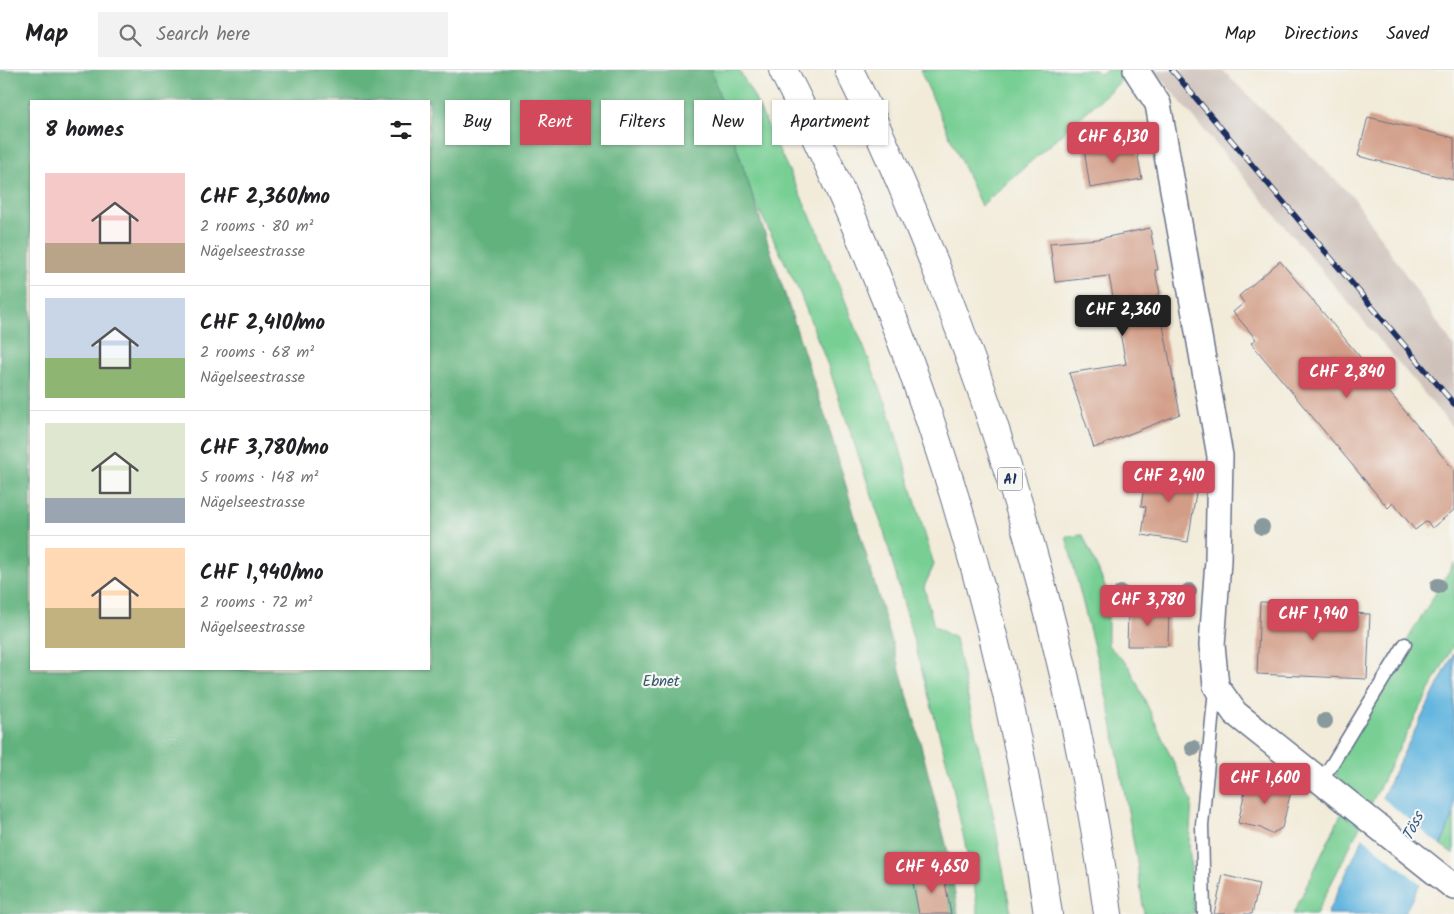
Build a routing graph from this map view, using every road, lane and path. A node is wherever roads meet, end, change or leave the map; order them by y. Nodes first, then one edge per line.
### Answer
1 (783, 70) edge
2 (849, 70) edge
3 (1136, 70) edge
4 (1405, 644) dead end
5 (1216, 686) junction
6 (1320, 781) junction
7 (1454, 887) edge
8 (1048, 914) edge
9 (1108, 914) edge
10 (1204, 914) edge

1 - 8 highway
2 - 9 highway, A1
3 - 5 street
4 - 6 lane
5 - 6 street
5 - 10 lane
6 - 7 street

